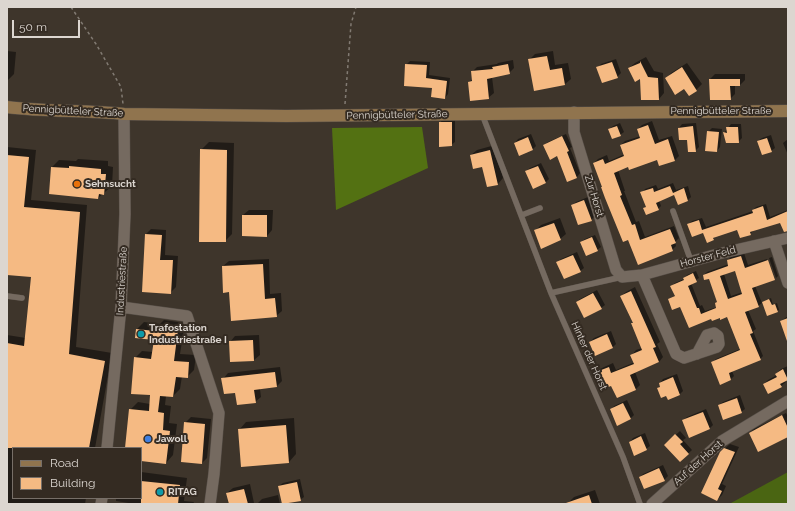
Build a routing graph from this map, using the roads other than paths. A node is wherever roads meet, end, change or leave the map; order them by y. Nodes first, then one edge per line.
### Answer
1 (7, 107) edge
2 (788, 111) edge
3 (574, 112) junction
4 (124, 114) junction
5 (482, 114) junction
6 (540, 208) dead end
7 (673, 211) dead end
8 (522, 215) junction
9 (788, 238) edge
10 (774, 241) junction
11 (691, 261) junction
12 (642, 275) junction
13 (622, 277) junction
14 (788, 283) edge
15 (551, 293) junction
16 (7, 296) edge
17 (22, 298) dead end
18 (121, 307) junction
19 (697, 354) dead end
20 (788, 401) edge
21 (107, 447) edge
22 (210, 504) edge
23 (640, 504) edge
24 (652, 504) edge

1 - 4 street, Pennigbütteler Straße
2 - 3 street, Pennigbütteler Straße
3 - 5 street, Pennigbütteler Straße
3 - 13 street, Zur Horst
4 - 5 street, Pennigbütteler Straße
4 - 18 street, Industriestraße
5 - 8 lane, Hinter der Horst
6 - 8 lane
7 - 11 lane
8 - 15 lane, Hinter der Horst
9 - 10 street, Horster Feld
10 - 11 street, Horster Feld
10 - 14 street
11 - 12 street, Horster Feld
12 - 13 street, Horster Feld
12 - 19 street
13 - 15 lane, Horster Feld
15 - 23 lane, Hinter der Horst
16 - 17 lane
18 - 21 street, Industriestraße
18 - 22 street
20 - 24 street, Auf der Horst

